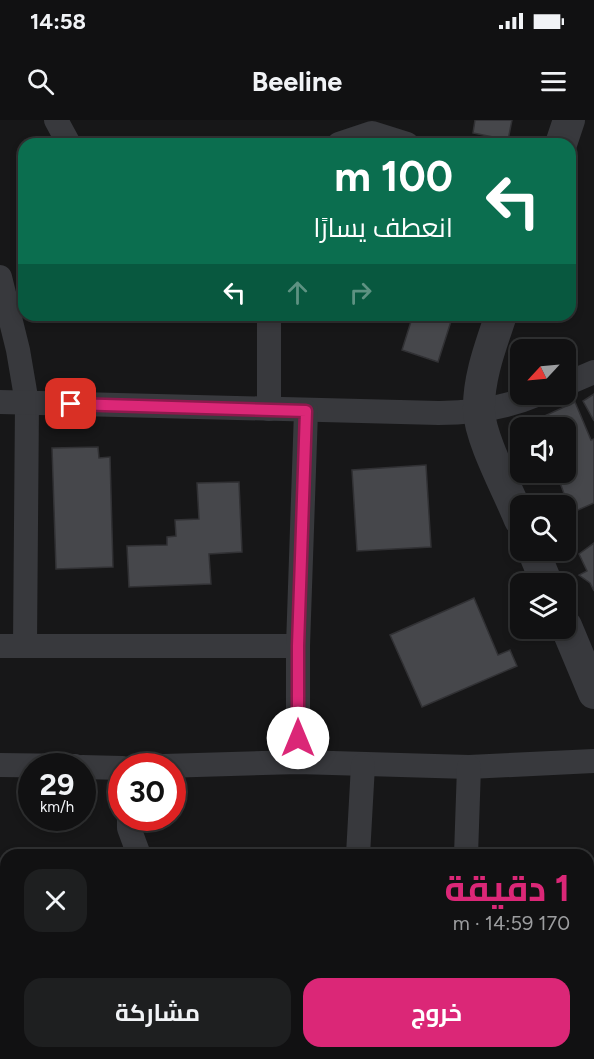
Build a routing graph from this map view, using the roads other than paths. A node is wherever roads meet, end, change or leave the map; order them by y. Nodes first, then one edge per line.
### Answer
1 (56, 120) edge
2 (569, 120) edge
3 (371, 132) edge
4 (66, 138) edge
5 (355, 138) edge
6 (389, 138) edge
7 (563, 138) edge
8 (0, 277) edge
9 (269, 321) edge
10 (499, 321) edge
11 (594, 372) edge
12 (576, 380) edge
13 (0, 402) edge
14 (27, 403) junction
15 (512, 405) edge
16 (269, 409) junction
17 (306, 411) junction
18 (479, 413) junction
19 (510, 496) edge
20 (571, 639) edge
21 (25, 645) junction
22 (0, 646) edge
23 (298, 646) junction
24 (594, 693) edge
25 (594, 761) edge
26 (298, 762) junction
27 (0, 765) edge
28 (18, 765) edge
29 (186, 765) edge
30 (363, 765) junction
31 (469, 767) junction
32 (130, 831) edge
33 (137, 849) edge
34 (358, 849) edge
35 (466, 849) edge

1 - 4 street
2 - 7 street
3 - 5 street
3 - 6 street
8 - 14 street
9 - 16 street
10 - 18 street
11 - 12 street
13 - 14 street
14 - 16 street
14 - 21 street
15 - 18 street
16 - 17 street
17 - 18 street
17 - 23 street
18 - 19 street
20 - 24 street
21 - 22 street
21 - 23 street
23 - 26 street
25 - 31 street
26 - 29 street
26 - 30 street
27 - 28 street
30 - 31 street
30 - 34 street
31 - 35 street
32 - 33 street

